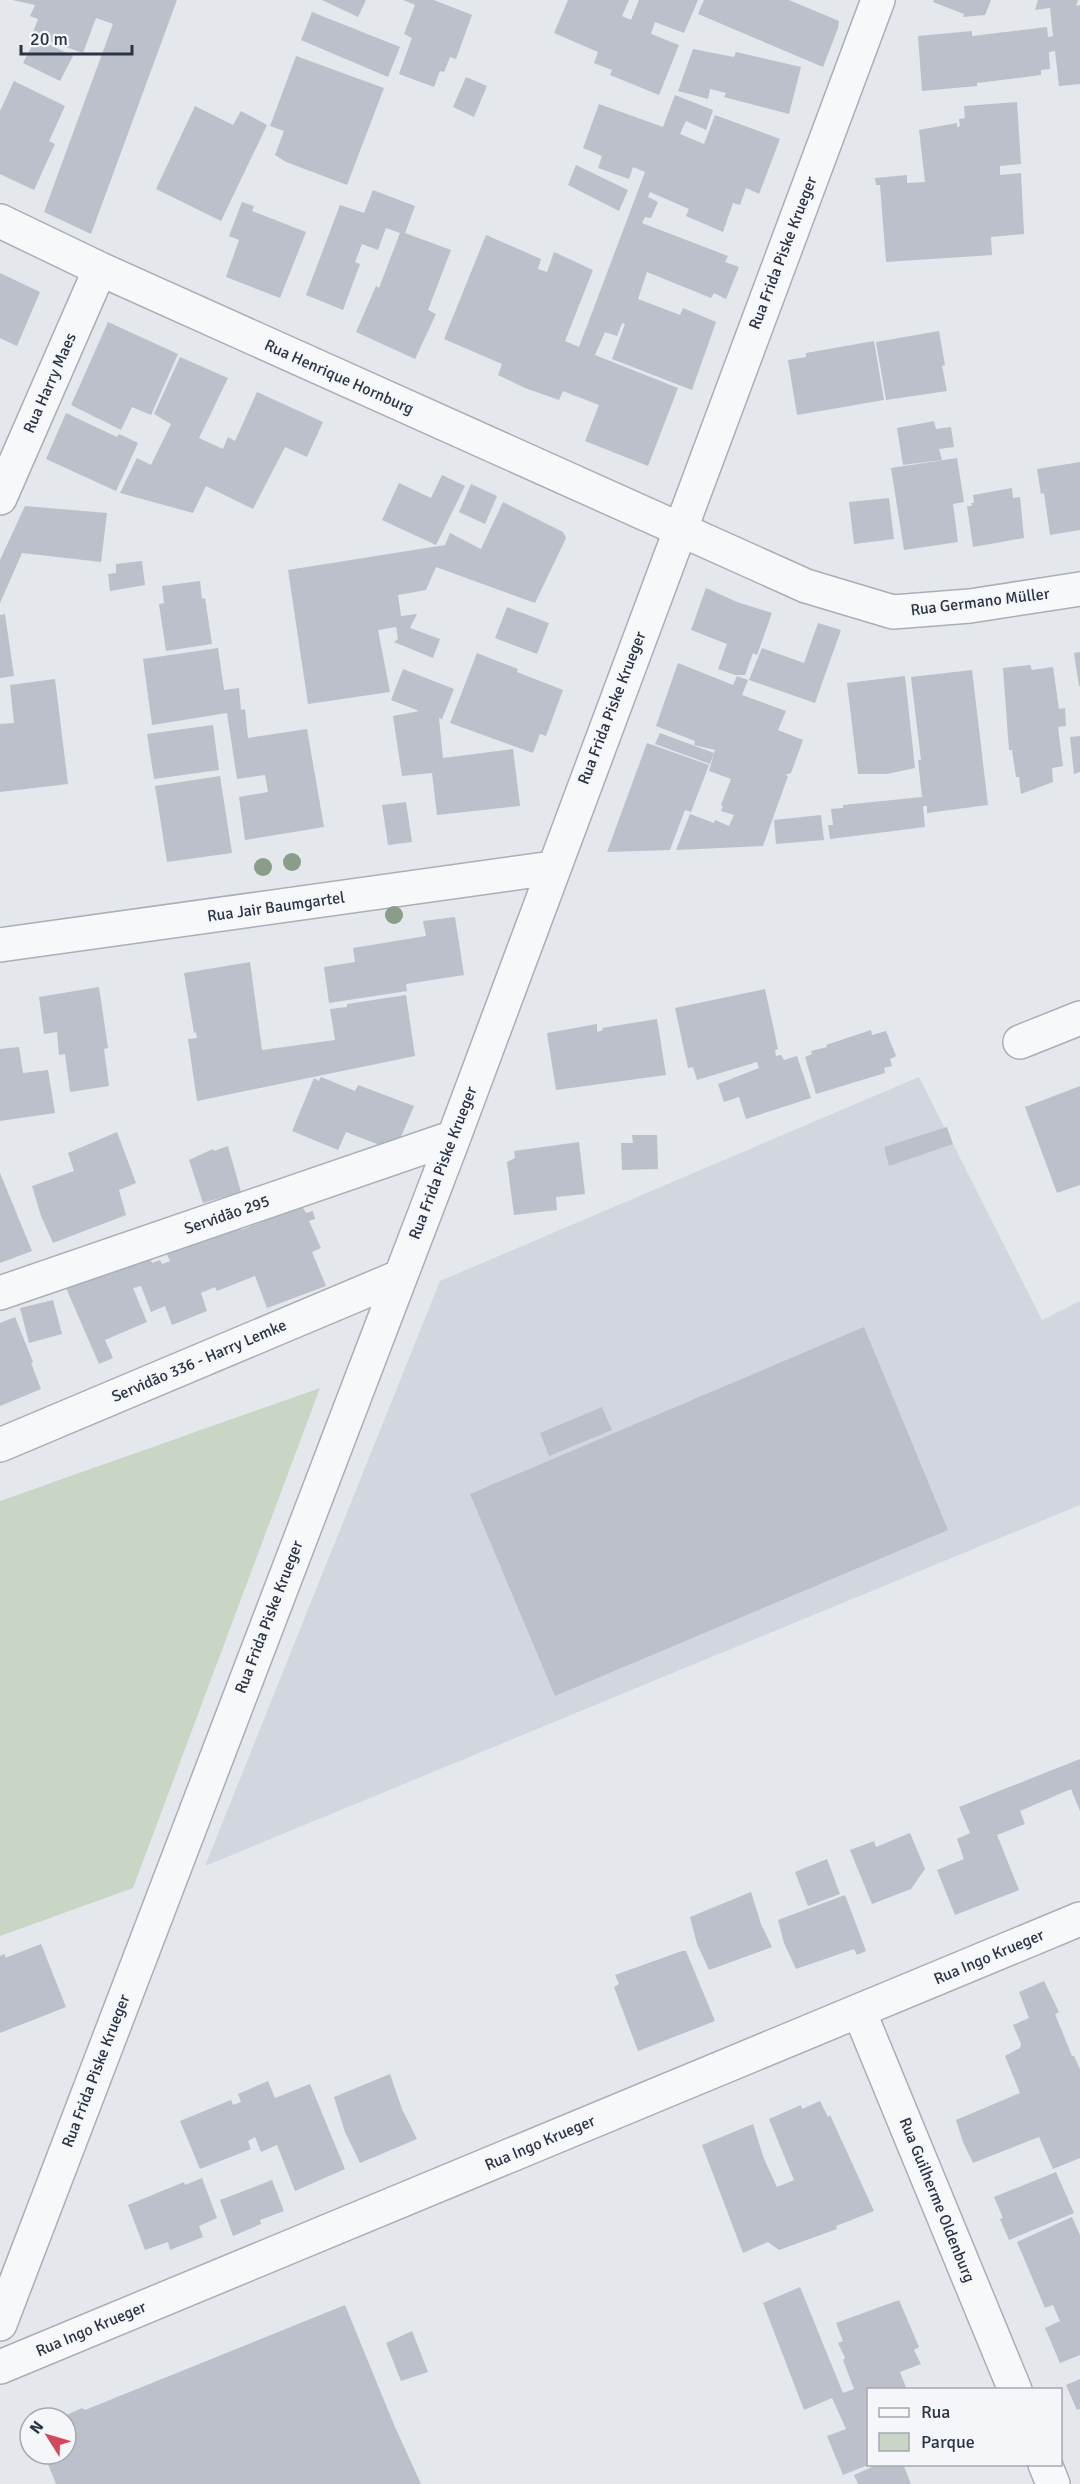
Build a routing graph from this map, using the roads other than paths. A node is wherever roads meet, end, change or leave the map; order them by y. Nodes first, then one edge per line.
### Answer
1 (878, 0) edge
2 (0, 221) edge
3 (100, 269) junction
4 (0, 498) edge
5 (679, 531) junction
6 (1080, 589) edge
7 (552, 868) junction
8 (0, 945) edge
9 (1080, 1018) edge
10 (1020, 1042) dead end
11 (454, 1137) junction
12 (399, 1278) junction
13 (0, 1293) edge
14 (0, 1445) edge
15 (1080, 1919) edge
16 (859, 2011) junction
17 (0, 2324) edge
18 (0, 2367) edge
19 (1013, 2388) edge
20 (1046, 2466) edge
21 (1053, 2484) edge

1 - 5 street, Rua Frida Piske Krueger
2 - 3 street, Rua Henrique Hornburg
3 - 4 street, Rua Harry Maes
3 - 5 street, Rua Henrique Hornburg
5 - 6 street, Rua Germano Müller
5 - 7 street, Rua Frida Piske Krueger
7 - 8 street, Rua Jair Baumgartel
7 - 11 street, Rua Frida Piske Krueger
9 - 10 street
11 - 12 street, Rua Frida Piske Krueger
11 - 13 street, Servidão 295
12 - 14 street, Servidão 336 - Harry Lemke
12 - 17 street, Rua Frida Piske Krueger
15 - 16 street, Rua Ingo Krueger
16 - 18 street, Rua Ingo Krueger
16 - 19 street, Rua Guilherme Oldenburg
20 - 21 street

